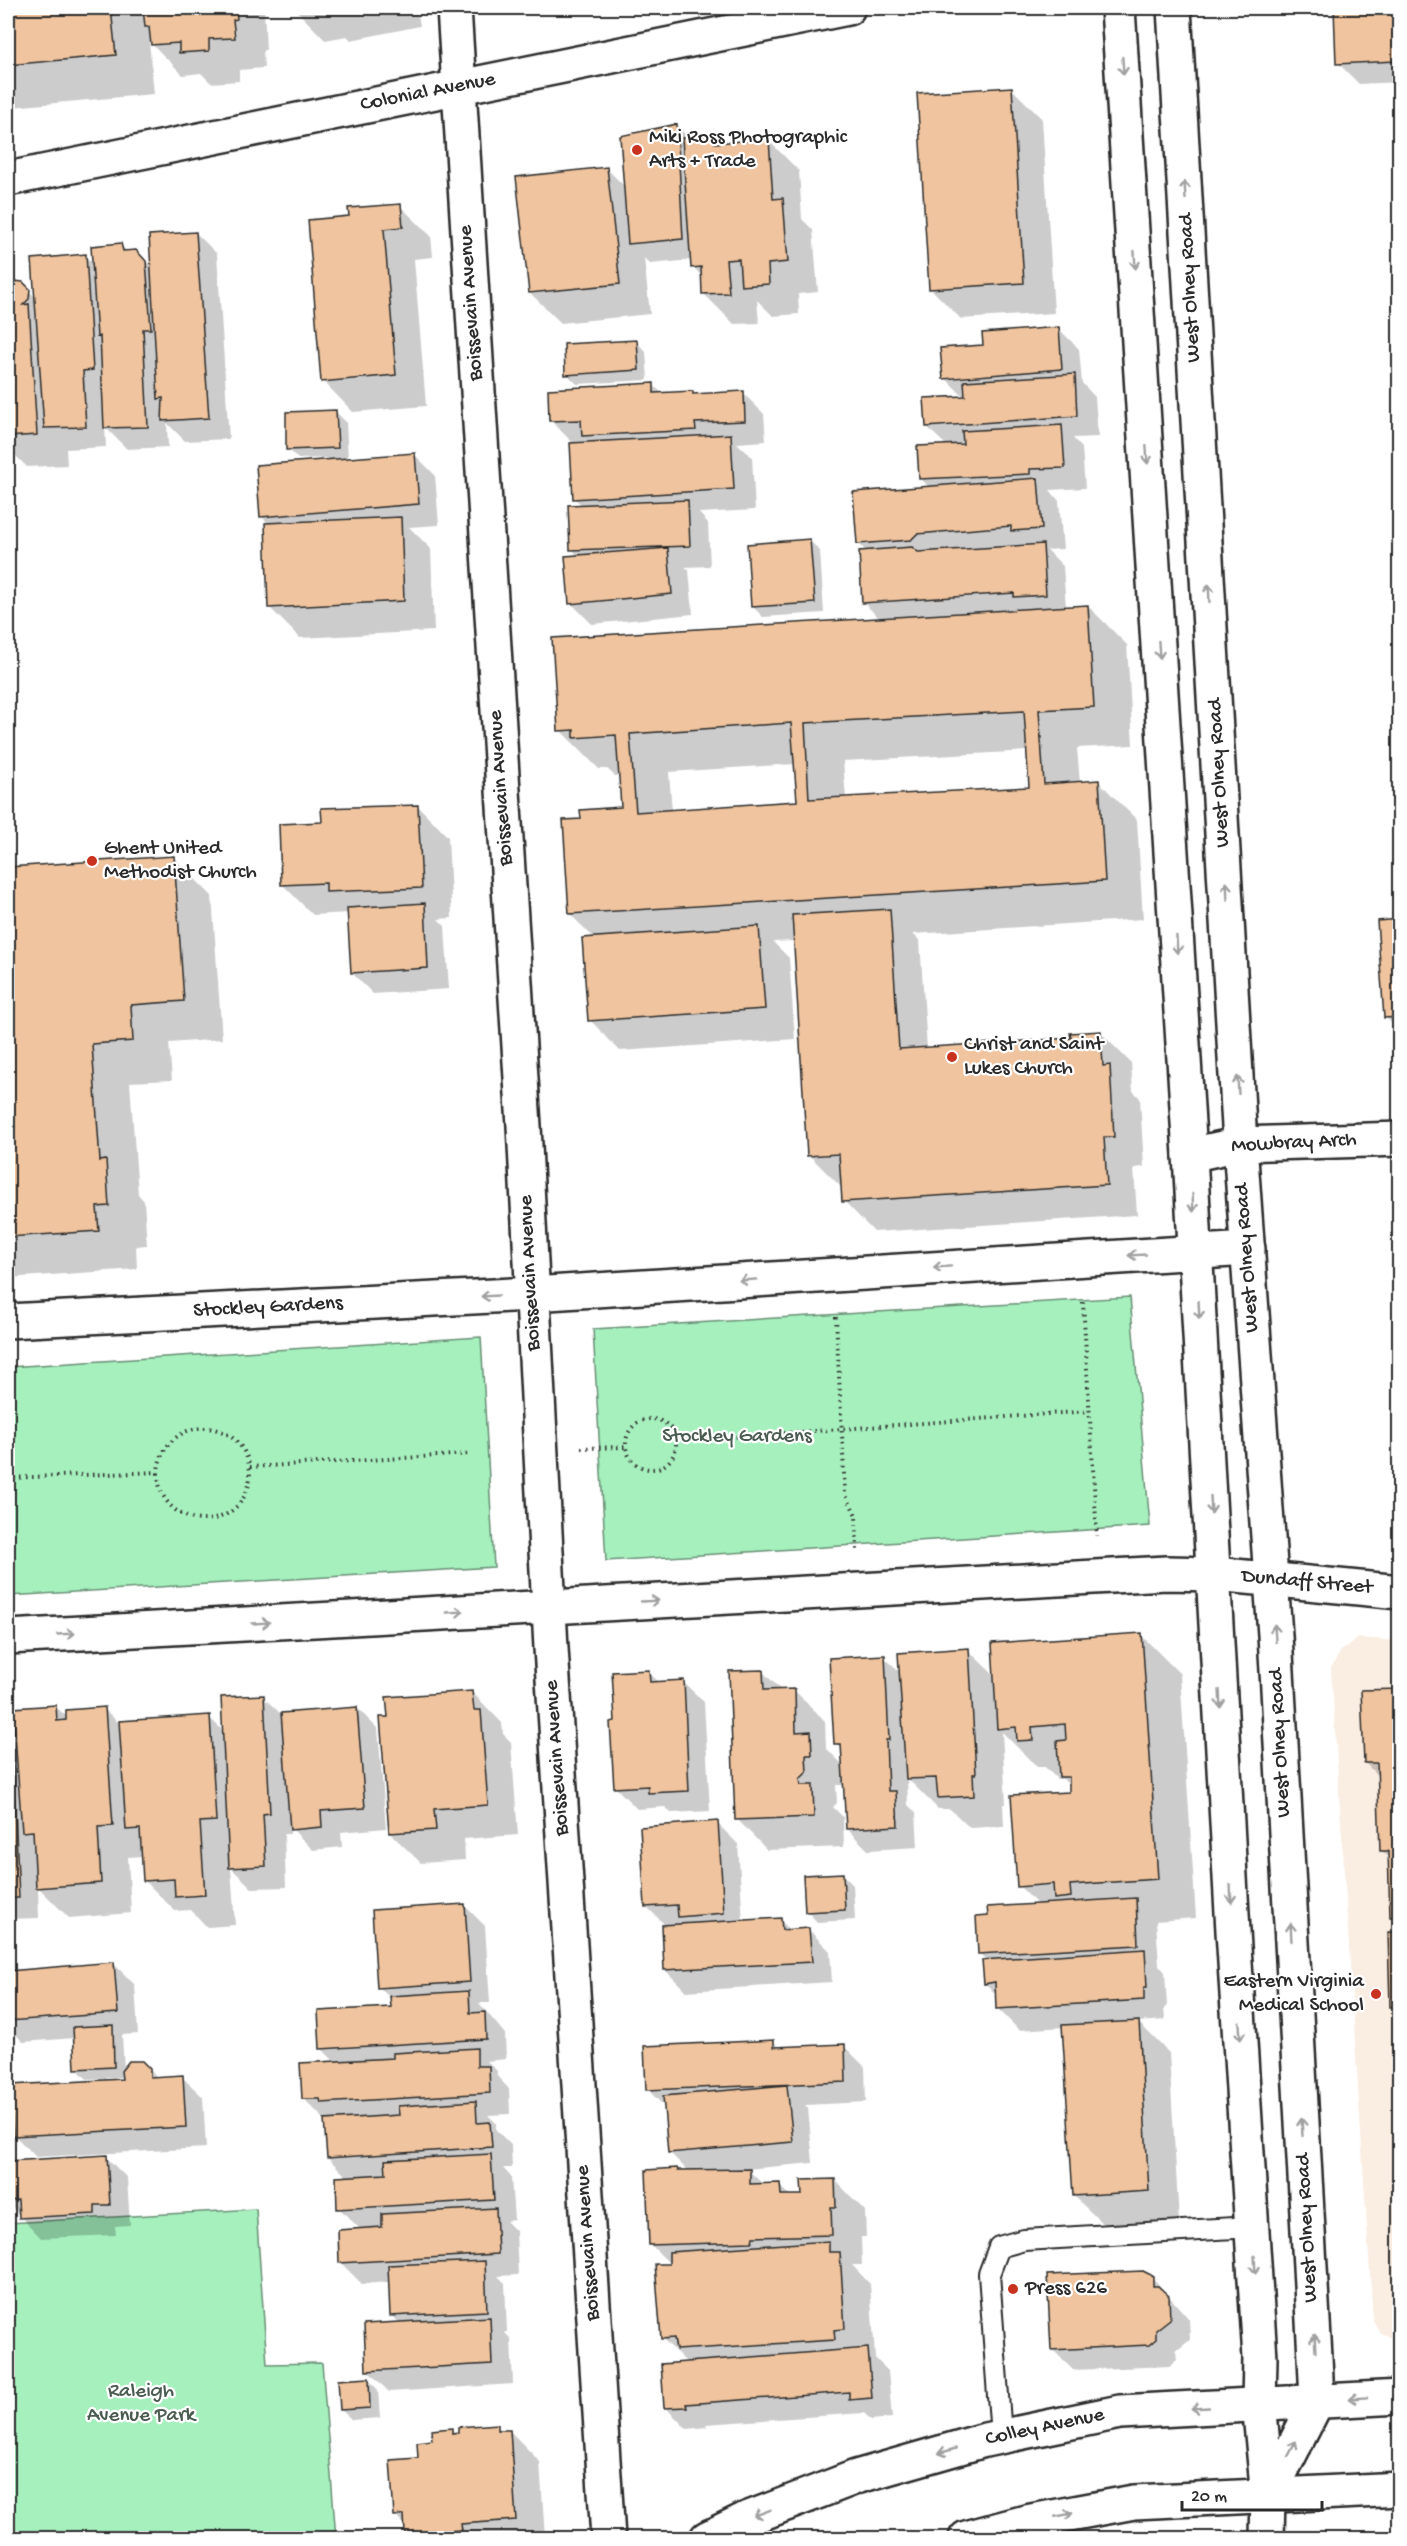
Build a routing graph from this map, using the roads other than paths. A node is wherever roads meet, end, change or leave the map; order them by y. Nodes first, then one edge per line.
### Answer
1 (454, 8) edge
2 (848, 8) edge
3 (1118, 8) edge
4 (1174, 8) edge
5 (458, 87) junction
6 (8, 179) edge
7 (1400, 1139) edge
8 (1240, 1144) junction
9 (1190, 1155) junction
10 (1248, 1250) junction
11 (1195, 1251) junction
12 (532, 1294) junction
13 (8, 1321) edge
14 (1215, 1575) junction
15 (1271, 1580) junction
16 (1400, 1592) edge
17 (548, 1606) junction
18 (8, 1637) edge
19 (1252, 2227) junction
20 (1400, 2397) edge
21 (1317, 2401) junction
22 (1259, 2403) junction
23 (1001, 2436) junction
24 (1400, 2489) edge
25 (1268, 2497) junction
26 (608, 2538) edge
27 (707, 2538) edge
28 (966, 2538) edge
29 (1267, 2538) edge

1 - 5 street, Boissevain Avenue
2 - 5 street, Colonial Avenue
3 -> 9 street
8 -> 4 street, West Olney Road
5 - 6 street, Colonial Avenue
5 - 12 street, Boissevain Avenue
7 - 8 street, Mowbray Arch
8 - 9 street, Mowbray Arch
8 - 10 street, West Olney Road
9 -> 11 street
10 - 11 street, Stockley Gardens
10 - 15 street, West Olney Road
11 -> 12 street, Stockley Gardens
11 -> 14 street
12 -> 13 street, Stockley Gardens
12 - 17 street, Boissevain Avenue
14 - 15 street, Dundaff Street
17 -> 14 street
14 -> 19 street
15 - 16 street, Dundaff Street
21 -> 15 street, West Olney Road
18 -> 17 street
17 - 26 street, Boissevain Avenue
19 -> 22 street
19 - 23 lane
20 -> 21 street, Colley Avenue
21 - 22 street, Colley Avenue
25 -> 21 street
22 -> 23 street, Colley Avenue
22 - 25 street
23 -> 27 street, Colley Avenue
24 - 25 street
28 -> 25 street
25 - 29 street

